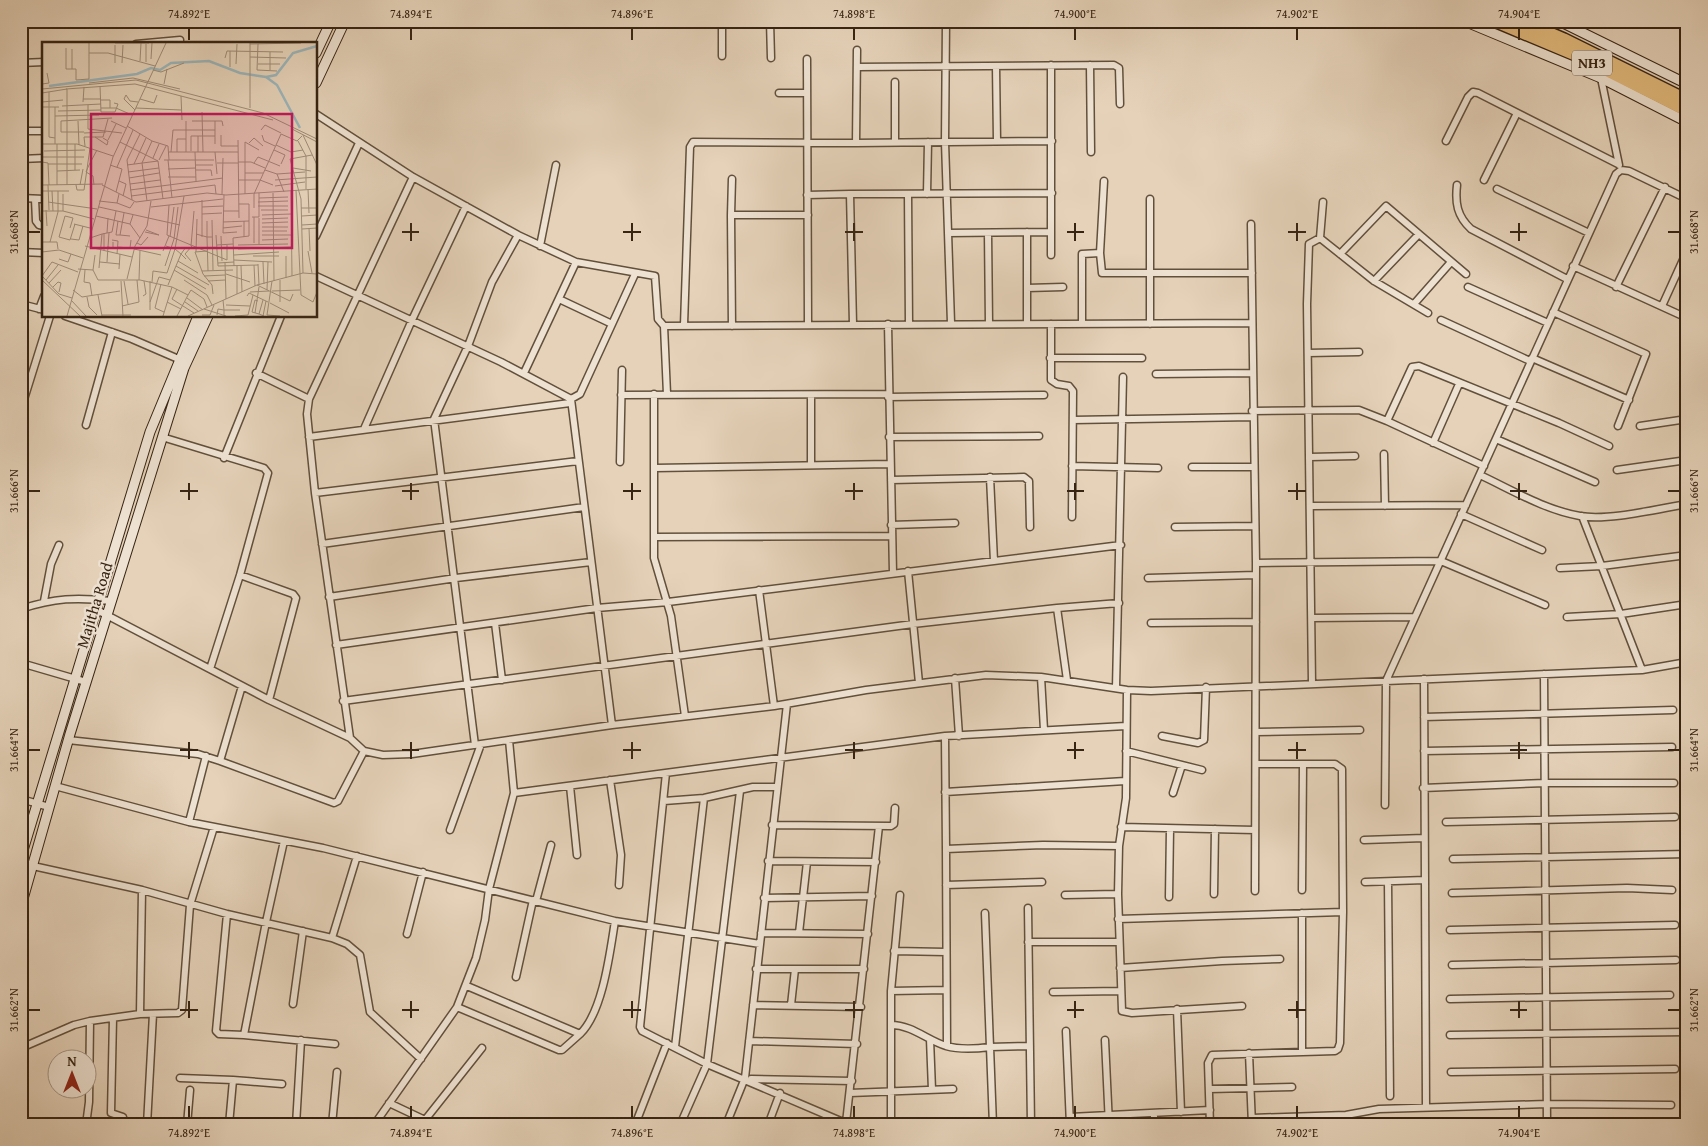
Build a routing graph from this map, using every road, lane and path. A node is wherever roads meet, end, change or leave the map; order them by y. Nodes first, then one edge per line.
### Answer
1 (331, 21) edge
2 (345, 21) edge
3 (722, 21) edge
4 (770, 21) edge
5 (946, 21) edge
6 (1464, 21) edge
7 (1494, 21) edge
8 (1522, 21) edge
9 (1559, 21) edge
10 (180, 40) dead end
11 (162, 42) edge
12 (318, 50) edge
13 (857, 50) dead end
14 (722, 56) dead end
15 (771, 58) dead end
16 (807, 60) dead end
17 (21, 62) edge
18 (42, 62) edge
19 (1051, 65) junction
20 (1090, 65) junction
21 (946, 66) junction
22 (996, 66) junction
23 (857, 67) junction
24 (1601, 78) junction
25 (318, 79) edge
26 (895, 82) dead end
27 (1687, 84) edge
28 (779, 93) dead end
29 (806, 93) junction
30 (1687, 100) edge
31 (1120, 104) dead end
32 (1687, 111) edge
33 (1517, 113) junction
34 (318, 115) edge
35 (1687, 122) edge
36 (21, 131) edge
37 (42, 131) edge
38 (1052, 140) junction
39 (997, 141) junction
40 (1446, 141) dead end
41 (895, 142) junction
42 (928, 142) junction
43 (945, 142) junction
44 (359, 143) junction
45 (806, 143) junction
46 (856, 143) junction
47 (1091, 152) dead end
48 (42, 158) edge
49 (21, 159) edge
50 (556, 165) dead end
51 (1620, 167) junction
52 (413, 177) junction
53 (732, 179) dead end
54 (1484, 180) dead end
55 (1104, 181) dead end
56 (1457, 185) dead end
57 (1664, 187) junction
58 (1497, 189) dead end
59 (1052, 193) junction
60 (850, 194) junction
61 (908, 194) junction
62 (928, 194) junction
63 (807, 195) junction
64 (946, 195) junction
65 (21, 198) edge
66 (35, 199) junction
67 (42, 199) edge
68 (1150, 199) dead end
69 (1687, 199) edge
70 (1323, 202) dead end
71 (466, 206) junction
72 (808, 215) junction
73 (731, 216) junction
74 (1251, 224) dead end
75 (42, 226) edge
76 (318, 232) edge
77 (1027, 232) junction
78 (1051, 232) junction
79 (1589, 232) junction
80 (948, 233) junction
81 (988, 233) junction
82 (1419, 234) junction
83 (518, 235) junction
84 (1320, 238) junction
85 (540, 246) junction
86 (1687, 251) edge
87 (21, 252) edge
88 (42, 253) edge
89 (1100, 253) junction
90 (1340, 254) junction
91 (1051, 255) dead end
92 (576, 262) junction
93 (1452, 262) junction
94 (1573, 266) junction
95 (1150, 273) junction
96 (1252, 273) junction
97 (636, 274) junction
98 (1466, 274) dead end
99 (318, 277) edge
100 (1567, 279) junction
101 (1374, 281) junction
102 (1063, 287) dead end
103 (1468, 287) dead end
104 (1616, 287) junction
105 (1027, 288) junction
106 (357, 294) junction
107 (558, 299) junction
108 (21, 304) edge
109 (1414, 304) junction
110 (1662, 306) junction
111 (41, 310) edge
112 (1552, 312) junction
113 (1428, 313) dead end
114 (49, 318) edge
115 (71, 318) edge
116 (197, 318) edge
117 (207, 318) edge
118 (279, 318) edge
119 (1687, 318) edge
120 (412, 320) junction
121 (1441, 320) dead end
122 (951, 323) junction
123 (1027, 323) junction
124 (1252, 323) junction
125 (1548, 323) junction
126 (612, 324) junction
127 (808, 324) junction
128 (853, 324) junction
129 (888, 324) junction
130 (909, 324) junction
131 (989, 324) junction
132 (1050, 324) junction
133 (1082, 324) junction
134 (1150, 324) junction
135 (684, 325) junction
136 (664, 326) junction
137 (732, 326) junction
138 (112, 332) junction
139 (468, 346) junction
140 (1359, 352) dead end
141 (1308, 353) junction
142 (1050, 358) junction
143 (1142, 358) dead end
144 (1531, 360) junction
145 (183, 361) junction
146 (622, 370) dead end
147 (256, 373) junction
148 (524, 373) junction
149 (1252, 373) junction
150 (1156, 374) dead end
151 (1123, 377) dead end
152 (1459, 384) junction
153 (654, 394) junction
154 (667, 394) junction
155 (621, 395) junction
156 (811, 395) junction
157 (888, 395) junction
158 (1044, 395) dead end
159 (309, 398) junction
160 (1629, 400) junction
161 (570, 401) junction
162 (1511, 404) junction
163 (21, 409) edge
164 (1308, 410) junction
165 (1252, 414) junction
166 (1123, 418) junction
167 (434, 419) junction
168 (1073, 420) junction
169 (1687, 420) edge
170 (1387, 421) junction
171 (86, 425) dead end
172 (1618, 426) dead end
173 (1640, 426) dead end
174 (364, 429) junction
175 (1039, 436) dead end
176 (162, 437) junction
177 (309, 437) junction
178 (889, 437) junction
179 (1496, 440) junction
180 (1432, 443) junction
181 (1609, 446) dead end
182 (1384, 454) dead end
183 (1355, 456) dead end
184 (1310, 457) junction
185 (224, 458) junction
186 (1687, 460) edge
187 (578, 462) junction
188 (620, 462) dead end
189 (889, 464) junction
190 (811, 465) junction
191 (1072, 466) junction
192 (1122, 466) junction
193 (1484, 466) junction
194 (1192, 467) dead end
195 (1254, 467) junction
196 (655, 468) junction
197 (1158, 468) dead end
198 (1618, 470) dead end
199 (1480, 475) junction
200 (443, 477) junction
201 (990, 477) junction
202 (891, 480) junction
203 (1595, 482) dead end
204 (315, 493) junction
205 (1687, 504) edge
206 (1466, 505) junction
207 (1311, 506) junction
208 (1385, 506) junction
209 (584, 507) junction
210 (1462, 514) junction
211 (1582, 516) junction
212 (1072, 517) dead end
213 (955, 523) dead end
214 (891, 525) junction
215 (1256, 526) junction
216 (1030, 527) dead end
217 (1175, 527) dead end
218 (449, 528) junction
219 (22, 533) edge
220 (892, 536) junction
221 (655, 537) junction
222 (322, 544) junction
223 (1121, 544) junction
224 (59, 545) dead end
225 (1542, 550) dead end
226 (21, 552) edge
227 (1687, 554) edge
228 (591, 562) junction
229 (994, 562) junction
230 (1312, 562) junction
231 (1441, 562) junction
232 (1256, 563) junction
233 (1602, 566) junction
234 (1560, 568) dead end
235 (908, 571) junction
236 (893, 572) junction
237 (1256, 575) junction
238 (240, 576) junction
239 (456, 578) junction
240 (1148, 578) dead end
241 (759, 590) junction
242 (21, 594) edge
243 (329, 597) junction
244 (100, 600) junction
245 (44, 601) junction
246 (111, 601) junction
247 (668, 602) junction
248 (1119, 603) junction
249 (1687, 604) edge
250 (1545, 605) dead end
251 (22, 608) edge
252 (597, 608) junction
253 (1057, 608) junction
254 (97, 610) junction
255 (107, 614) junction
256 (1621, 614) junction
257 (1567, 617) dead end
258 (1312, 618) junction
259 (1415, 618) junction
260 (1256, 622) junction
261 (495, 623) junction
262 (1151, 623) dead end
263 (913, 624) junction
264 (462, 628) junction
265 (336, 645) junction
266 (766, 646) junction
267 (676, 657) junction
268 (21, 662) edge
269 (1687, 662) edge
270 (604, 665) junction
271 (210, 669) junction
272 (1642, 670) junction
273 (1544, 674) junction
274 (955, 678) junction
275 (1041, 678) junction
276 (75, 679) junction
277 (1424, 679) junction
278 (502, 680) junction
279 (1067, 680) junction
280 (1386, 680) junction
281 (86, 682) junction
282 (920, 683) junction
283 (1312, 683) junction
284 (469, 684) junction
285 (1255, 685) junction
286 (242, 686) junction
287 (1206, 687) junction
288 (1116, 688) junction
289 (1127, 690) junction
290 (269, 700) junction
291 (343, 701) junction
292 (787, 704) junction
293 (774, 706) junction
294 (1673, 710) dead end
295 (1545, 714) junction
296 (685, 716) junction
297 (1424, 717) junction
298 (612, 725) junction
299 (1126, 726) junction
300 (1044, 730) junction
301 (1360, 730) dead end
302 (1256, 732) junction
303 (945, 736) junction
304 (959, 736) junction
305 (1162, 736) dead end
306 (350, 738) junction
307 (68, 740) junction
308 (509, 740) junction
309 (478, 744) junction
310 (1672, 746) dead end
311 (1545, 748) junction
312 (364, 751) junction
313 (1126, 751) junction
314 (1424, 751) junction
315 (206, 756) junction
316 (780, 758) junction
317 (220, 761) junction
318 (1256, 764) junction
319 (1303, 764) junction
320 (1182, 765) junction
321 (1202, 770) dead end
322 (666, 773) junction
323 (610, 780) junction
324 (1125, 781) junction
325 (1545, 783) junction
326 (1674, 783) dead end
327 (55, 786) junction
328 (570, 786) junction
329 (777, 787) junction
330 (1423, 788) junction
331 (740, 791) junction
332 (945, 792) junction
333 (514, 793) junction
334 (1173, 793) dead end
335 (704, 798) junction
336 (21, 799) edge
337 (664, 800) junction
338 (37, 804) junction
339 (1385, 805) dead end
340 (49, 807) junction
341 (895, 808) dead end
342 (1675, 817) dead end
343 (1546, 821) junction
344 (189, 822) junction
345 (1446, 822) dead end
346 (772, 825) junction
347 (879, 826) junction
348 (214, 827) junction
349 (1121, 827) junction
350 (1170, 829) junction
351 (1215, 829) junction
352 (450, 830) dead end
353 (1255, 830) junction
354 (1424, 838) junction
355 (1364, 840) dead end
356 (284, 841) junction
357 (551, 845) dead end
358 (1119, 846) junction
359 (946, 849) junction
360 (1687, 854) edge
361 (577, 855) dead end
362 (356, 856) junction
363 (1546, 857) junction
364 (21, 858) edge
365 (1453, 859) dead end
366 (768, 861) junction
367 (807, 862) junction
368 (876, 862) junction
369 (33, 866) junction
370 (423, 872) junction
371 (1425, 880) junction
372 (1042, 882) dead end
373 (1365, 882) dead end
374 (1388, 882) junction
375 (619, 885) dead end
376 (946, 885) junction
377 (489, 888) junction
378 (142, 890) junction
379 (1302, 890) dead end
380 (1546, 890) junction
381 (1672, 890) dead end
382 (1256, 891) dead end
383 (1452, 893) dead end
384 (1118, 894) junction
385 (1214, 894) dead end
386 (900, 895) dead end
387 (1065, 895) dead end
388 (23, 896) edge
389 (872, 896) junction
390 (803, 897) junction
391 (1169, 897) dead end
392 (764, 898) junction
393 (535, 900) junction
394 (190, 905) junction
395 (21, 906) edge
396 (1028, 908) dead end
397 (1343, 912) junction
398 (985, 913) dead end
399 (1302, 913) junction
400 (227, 914) junction
401 (1118, 919) junction
402 (615, 921) junction
403 (266, 922) junction
404 (1675, 925) dead end
405 (650, 926) junction
406 (1546, 926) junction
407 (1450, 930) dead end
408 (303, 931) junction
409 (687, 931) junction
410 (761, 932) junction
411 (799, 933) junction
412 (407, 934) dead end
413 (868, 934) junction
414 (332, 938) junction
415 (723, 938) junction
416 (1028, 942) junction
417 (1119, 942) junction
418 (760, 944) junction
419 (894, 951) junction
420 (946, 952) junction
421 (1280, 959) dead end
422 (1676, 960) dead end
423 (1545, 963) junction
424 (1452, 965) dead end
425 (1120, 968) junction
426 (756, 969) junction
427 (795, 969) junction
428 (864, 970) junction
429 (516, 977) dead end
430 (467, 986) junction
431 (946, 990) junction
432 (891, 991) junction
433 (1120, 991) junction
434 (1053, 992) dead end
435 (1670, 995) dead end
436 (1546, 997) junction
437 (1450, 999) dead end
438 (292, 1004) dead end
439 (753, 1005) junction
440 (791, 1005) junction
441 (1242, 1006) dead end
442 (457, 1007) junction
443 (861, 1007) junction
444 (1177, 1009) junction
445 (140, 1014) junction
446 (152, 1014) junction
447 (113, 1018) junction
448 (90, 1020) junction
449 (891, 1025) junction
450 (1066, 1031) dead end
451 (1687, 1032) edge
452 (1547, 1033) junction
453 (580, 1034) junction
454 (244, 1035) junction
455 (1450, 1035) dead end
456 (930, 1039) junction
457 (301, 1040) junction
458 (1105, 1040) dead end
459 (749, 1041) junction
460 (335, 1044) dead end
461 (668, 1044) junction
462 (857, 1044) junction
463 (947, 1046) junction
464 (1030, 1046) junction
465 (675, 1047) junction
466 (990, 1047) junction
467 (21, 1048) edge
468 (482, 1048) dead end
469 (1302, 1052) junction
470 (1250, 1053) junction
471 (421, 1059) junction
472 (707, 1064) junction
473 (1674, 1069) dead end
474 (1547, 1070) junction
475 (337, 1072) dead end
476 (1451, 1072) dead end
477 (180, 1078) dead end
478 (746, 1079) junction
479 (233, 1080) junction
480 (852, 1081) junction
481 (282, 1084) dead end
482 (1292, 1087) dead end
483 (1251, 1088) junction
484 (190, 1090) dead end
485 (932, 1090) junction
486 (953, 1090) dead end
487 (1209, 1090) junction
488 (890, 1092) junction
489 (780, 1093) junction
490 (850, 1093) junction
491 (1390, 1096) dead end
492 (389, 1103) junction
493 (1547, 1104) junction
494 (1670, 1105) dead end
495 (1426, 1107) junction
496 (1210, 1110) junction
497 (1181, 1112) junction
498 (1154, 1113) junction
499 (1108, 1115) junction
500 (1070, 1116) junction
501 (1252, 1122) edge
502 (636, 1123) edge
503 (1031, 1123) edge
504 (848, 1124) edge
505 (993, 1124) edge
506 (86, 1125) edge
507 (124, 1125) edge
508 (146, 1125) edge
509 (187, 1125) edge
510 (229, 1125) edge
511 (296, 1125) edge
512 (332, 1125) edge
513 (374, 1125) edge
514 (645, 1125) edge
515 (680, 1125) edge
516 (726, 1125) edge
517 (768, 1125) edge
518 (891, 1125) edge
519 (984, 1125) edge
520 (1070, 1125) edge
521 (1109, 1125) edge
522 (1154, 1125) edge
523 (1210, 1125) edge
524 (1547, 1125) edge

1 - 12 main road
2 - 25 main road
3 - 14 street
4 - 15 street
5 - 21 street
6 - 24 main road
7 - 32 highway, NH3
8 - 30 highway, NH3
9 - 27 main road
10 - 11 street
13 - 23 street
16 - 29 street
17 - 18 street
19 - 20 street
19 - 22 street
19 - 38 street
20 - 31 street
20 - 47 street
21 - 22 street
21 - 23 street
21 - 43 street
22 - 39 street
23 - 46 street
24 - 35 main road
24 - 51 street
26 - 41 street
28 - 29 street
29 - 45 street
33 - 40 street
33 - 51 street
33 - 54 street
34 - 44 street
36 - 37 street
38 - 39 street
38 - 59 street
39 - 43 street
41 - 42 street
41 - 46 street
42 - 43 street
42 - 62 street
43 - 64 street
44 - 52 street
44 - 76 street
45 - 46 street
45 - 63 street
45 - 135 street
48 - 49 street
50 - 85 street
51 - 57 street
51 - 79 street
52 - 71 street
52 - 106 street
53 - 73 street
55 - 89 street
56 - 100 street
57 - 69 street
57 - 104 street
58 - 79 street
59 - 64 street
59 - 78 street
60 - 61 street
60 - 63 street
60 - 128 street
61 - 62 street
61 - 130 street
62 - 64 street
63 - 72 street
64 - 80 street
65 - 66 street
66 - 67 street
66 - 75 street
68 - 95 street
70 - 84 street
71 - 83 street
71 - 120 street
72 - 73 street
72 - 127 street
73 - 137 street
74 - 96 street
77 - 78 street
77 - 81 street
77 - 105 street
78 - 91 street
79 - 94 street
80 - 81 street
80 - 122 street
81 - 131 street
82 - 90 street
82 - 93 street
82 - 101 street
83 - 85 street
83 - 139 street
84 - 90 street
84 - 141 street
85 - 92 street
86 - 110 street
87 - 88 street
89 - 95 street
89 - 133 street
90 - 101 street
92 - 97 street
92 - 107 street
93 - 98 street
93 - 109 street
94 - 100 street
94 - 104 street
95 - 96 street
95 - 134 street
96 - 124 street
97 - 126 street
97 - 136 street
99 - 106 street
100 - 112 street
101 - 109 street
102 - 105 street
103 - 125 street
104 - 110 street
105 - 123 street
106 - 120 street
106 - 159 street
107 - 126 street
107 - 148 street
108 - 111 street
109 - 113 street
110 - 119 street
112 - 125 street
112 - 160 street
114 - 163 street
115 - 138 street
116 - 145 main road, Majitha Road
117 - 145 main road, Majitha Road
118 - 147 street
120 - 139 street
120 - 174 street
121 - 144 street
122 - 130 street
122 - 131 street
123 - 131 street
123 - 132 street
124 - 134 street
124 - 149 street
125 - 144 street
126 - 161 street
127 - 128 street
127 - 137 street
128 - 129 street
129 - 130 street
129 - 157 street
132 - 133 street
132 - 142 street
133 - 134 street
135 - 136 street
135 - 137 street
136 - 154 street
138 - 145 street
138 - 171 street
139 - 148 street
139 - 167 street
140 - 141 street
141 - 164 street
142 - 143 street
142 - 168 street
144 - 160 street
144 - 162 street
145 - 176 main road, Majitha Road
145 - 244 main road, Majitha Road
146 - 155 street
147 - 159 street
147 - 185 street
148 - 161 street
149 - 150 street
149 - 165 street
151 - 166 street
152 - 162 street
152 - 170 street
152 - 180 street
153 - 154 street
153 - 155 street
153 - 196 street
154 - 156 street
155 - 188 street
156 - 157 street
156 - 190 street
157 - 158 street
157 - 178 street
159 - 177 street
160 - 172 street
161 - 167 street
161 - 187 street
162 - 179 street
162 - 181 street
164 - 165 street
164 - 170 street
164 - 184 street
165 - 166 street
165 - 195 street
166 - 168 street
166 - 192 street
167 - 174 street
167 - 200 street
168 - 191 street
169 - 173 street
170 - 180 street
174 - 177 street
175 - 178 street
176 - 185 street
176 - 246 main road, Majitha Road
177 - 204 street
178 - 189 street
179 - 193 street
179 - 203 street
180 - 193 street
182 - 208 street
183 - 184 street
184 - 207 street
185 - 238 street
186 - 198 street
187 - 200 street
187 - 209 street
189 - 190 street
189 - 202 street
190 - 196 street
191 - 192 street
191 - 212 street
192 - 197 street
192 - 223 street
193 - 199 street
194 - 195 street
195 - 215 street
196 - 221 street
199 - 206 street
199 - 211 street
200 - 204 street
200 - 218 street
201 - 202 street
201 - 216 street
201 - 229 street
202 - 214 street
204 - 222 street
205 - 211 street
206 - 208 street
206 - 210 street
207 - 208 street
207 - 230 street
209 - 218 street
209 - 228 street
210 - 225 street
210 - 231 street
211 - 233 street
213 - 214 street
214 - 220 street
215 - 217 street
215 - 232 street
218 - 222 street
218 - 239 street
219 - 226 street
220 - 221 street
220 - 236 street
221 - 247 street
222 - 243 street
223 - 229 street
223 - 248 street
224 - 245 street
227 - 233 street
228 - 239 street
228 - 252 street
229 - 235 street
230 - 231 street
230 - 232 street
230 - 258 street
231 - 250 street
231 - 259 street
232 - 237 street
233 - 234 street
233 - 256 street
235 - 236 street
235 - 263 street
236 - 241 street
237 - 240 street
237 - 260 street
238 - 271 street
238 - 290 street
239 - 243 street
239 - 264 street
241 - 247 street
241 - 266 street
242 - 251 street
243 - 265 street
244 - 245 street
244 - 246 street
244 - 254 main road, Majitha Road
245 - 251 street
246 - 255 main road, Majitha Road
247 - 252 street
247 - 267 street
248 - 253 street
248 - 288 street
249 - 256 street
252 - 261 street
252 - 270 street
253 - 263 street
253 - 279 street
254 - 255 street
254 - 276 main road, Majitha Road
255 - 271 street
255 - 281 main road, Majitha Road
256 - 257 street
256 - 272 street
258 - 259 street
258 - 283 street
259 - 280 street
260 - 262 street
260 - 285 street
261 - 264 street
261 - 278 street
263 - 266 street
263 - 282 street
264 - 265 street
264 - 284 street
265 - 291 street
266 - 267 street
266 - 293 street
267 - 270 street
267 - 296 street
268 - 276 street
269 - 272 street
270 - 278 street
270 - 298 street
271 - 286 street
272 - 273 street
273 - 277 street
273 - 295 street
274 - 275 street
274 - 282 street
274 - 304 street
275 - 279 street
275 - 300 street
276 - 281 street
276 - 338 main road, Majitha Road
277 - 280 street
277 - 297 street
278 - 284 street
279 - 288 street
280 - 283 street
280 - 339 street
281 - 307 main road, Majitha Road
282 - 292 street
283 - 285 street
284 - 291 street
284 - 309 street
285 - 287 street
285 - 302 street
286 - 290 street
286 - 317 street
287 - 289 street
287 - 305 street
288 - 289 street
289 - 299 street
290 - 306 street
291 - 306 street
292 - 293 street
292 - 316 street
293 - 296 street
294 - 295 street
295 - 297 street
295 - 311 street
296 - 298 street
297 - 314 street
298 - 308 street
299 - 300 street
299 - 313 street
300 - 304 street
301 - 302 street
302 - 318 street
303 - 304 street
303 - 316 street
303 - 332 street
306 - 312 street
307 - 315 street
307 - 327 main road, Majitha Road
308 - 309 street
308 - 333 street
309 - 312 street
309 - 352 street
310 - 311 street
311 - 314 street
311 - 325 street
312 - 317 street
313 - 320 street
313 - 324 street
314 - 330 street
315 - 317 street
315 - 344 street
316 - 322 street
316 - 329 street
318 - 319 street
318 - 353 street
319 - 379 street
319 - 397 street
320 - 321 street
320 - 334 street
322 - 323 street
322 - 337 street
323 - 328 street
323 - 375 street
324 - 332 street
324 - 349 street
325 - 326 street
325 - 330 street
325 - 343 street
327 - 340 main road, Majitha Road
327 - 344 street
328 - 333 street
328 - 361 street
329 - 331 street
329 - 346 street
330 - 354 street
331 - 335 street
331 - 415 street
332 - 359 street
333 - 377 street
335 - 337 street
335 - 409 street
336 - 338 street
337 - 405 street
338 - 340 street
338 - 364 main road, Majitha Road
340 - 369 main road, Majitha Road
341 - 347 street
342 - 343 street
343 - 345 street
343 - 363 street
344 - 348 street
346 - 347 street
346 - 366 street
347 - 368 street
348 - 356 street
348 - 394 street
349 - 350 street
349 - 358 street
350 - 351 street
350 - 391 street
351 - 353 street
351 - 385 street
353 - 382 street
354 - 355 street
354 - 371 street
356 - 362 street
356 - 403 street
357 - 393 street
358 - 359 street
358 - 384 street
359 - 376 street
360 - 363 street
362 - 370 street
362 - 414 street
363 - 365 street
363 - 380 street
366 - 367 street
366 - 392 street
367 - 368 street
367 - 390 street
368 - 389 street
369 - 378 street
369 - 388 main road, Majitha Road
370 - 377 street
370 - 412 street
371 - 374 street
371 - 495 street
372 - 376 street
373 - 374 street
374 - 491 street
376 - 420 street
377 - 393 street
377 - 430 street
378 - 394 street
378 - 445 street
380 - 381 street
380 - 383 street
380 - 406 street
384 - 387 street
384 - 401 street
386 - 419 street
388 - 395 main road, Majitha Road
389 - 390 street
389 - 413 street
390 - 392 street
390 - 411 street
392 - 410 street
393 - 402 street
393 - 429 street
394 - 400 street
394 - 446 street
396 - 416 street
397 - 399 street
397 - 469 street
398 - 466 street
399 - 401 street
399 - 469 street
400 - 403 street
400 - 454 street
401 - 417 street
402 - 405 street
402 - 453 street
403 - 408 street
403 - 454 street
404 - 406 street
405 - 409 street
405 - 461 street
406 - 407 street
406 - 423 street
408 - 414 street
408 - 438 street
409 - 415 street
409 - 465 street
410 - 411 street
410 - 418 street
411 - 413 street
413 - 428 street
414 - 471 street
415 - 418 street
415 - 472 street
416 - 417 street
416 - 464 street
417 - 425 street
418 - 426 street
419 - 420 street
419 - 432 street
420 - 431 street
421 - 425 street
422 - 423 street
423 - 424 street
423 - 436 street
425 - 433 street
426 - 427 street
426 - 439 street
427 - 428 street
427 - 440 street
428 - 443 street
430 - 442 street
430 - 453 street
431 - 432 street
431 - 463 street
432 - 449 street
433 - 434 street
433 - 444 street
435 - 436 street
436 - 437 street
436 - 452 street
439 - 440 street
439 - 459 street
440 - 443 street
441 - 444 street
442 - 453 street
442 - 471 street
443 - 462 street
444 - 497 street
445 - 446 street
445 - 447 street
446 - 508 street
447 - 448 street
447 - 507 street
448 - 467 street
448 - 506 street
449 - 456 street
449 - 488 street
450 - 500 street
451 - 452 street
452 - 455 street
452 - 474 street
454 - 457 street
456 - 463 street
456 - 485 street
457 - 460 street
457 - 511 street
458 - 499 street
459 - 462 street
459 - 478 street
461 - 465 street
461 - 502 street
462 - 480 street
463 - 466 street
464 - 466 street
464 - 503 street
465 - 472 street
466 - 505 street
468 - 492 street
469 - 470 street
470 - 483 street
470 - 487 street
471 - 492 street
472 - 478 street
472 - 515 street
473 - 474 street
474 - 476 street
474 - 493 street
475 - 512 street
477 - 479 street
478 - 480 street
478 - 489 street
478 - 516 street
479 - 481 street
479 - 510 street
480 - 490 street
482 - 483 street
483 - 487 street
483 - 501 street
484 - 509 street
485 - 486 street
485 - 488 street
487 - 496 street
488 - 490 street
488 - 518 street
489 - 504 street
489 - 517 street
490 - 504 street
492 - 513 street
493 - 494 street
493 - 495 street
493 - 524 street
495 - 501 street
496 - 497 street
496 - 523 street
497 - 498 street
498 - 499 street
498 - 522 street
499 - 500 street
499 - 521 street
500 - 520 street
502 - 514 street
503 - 505 street
505 - 519 street

